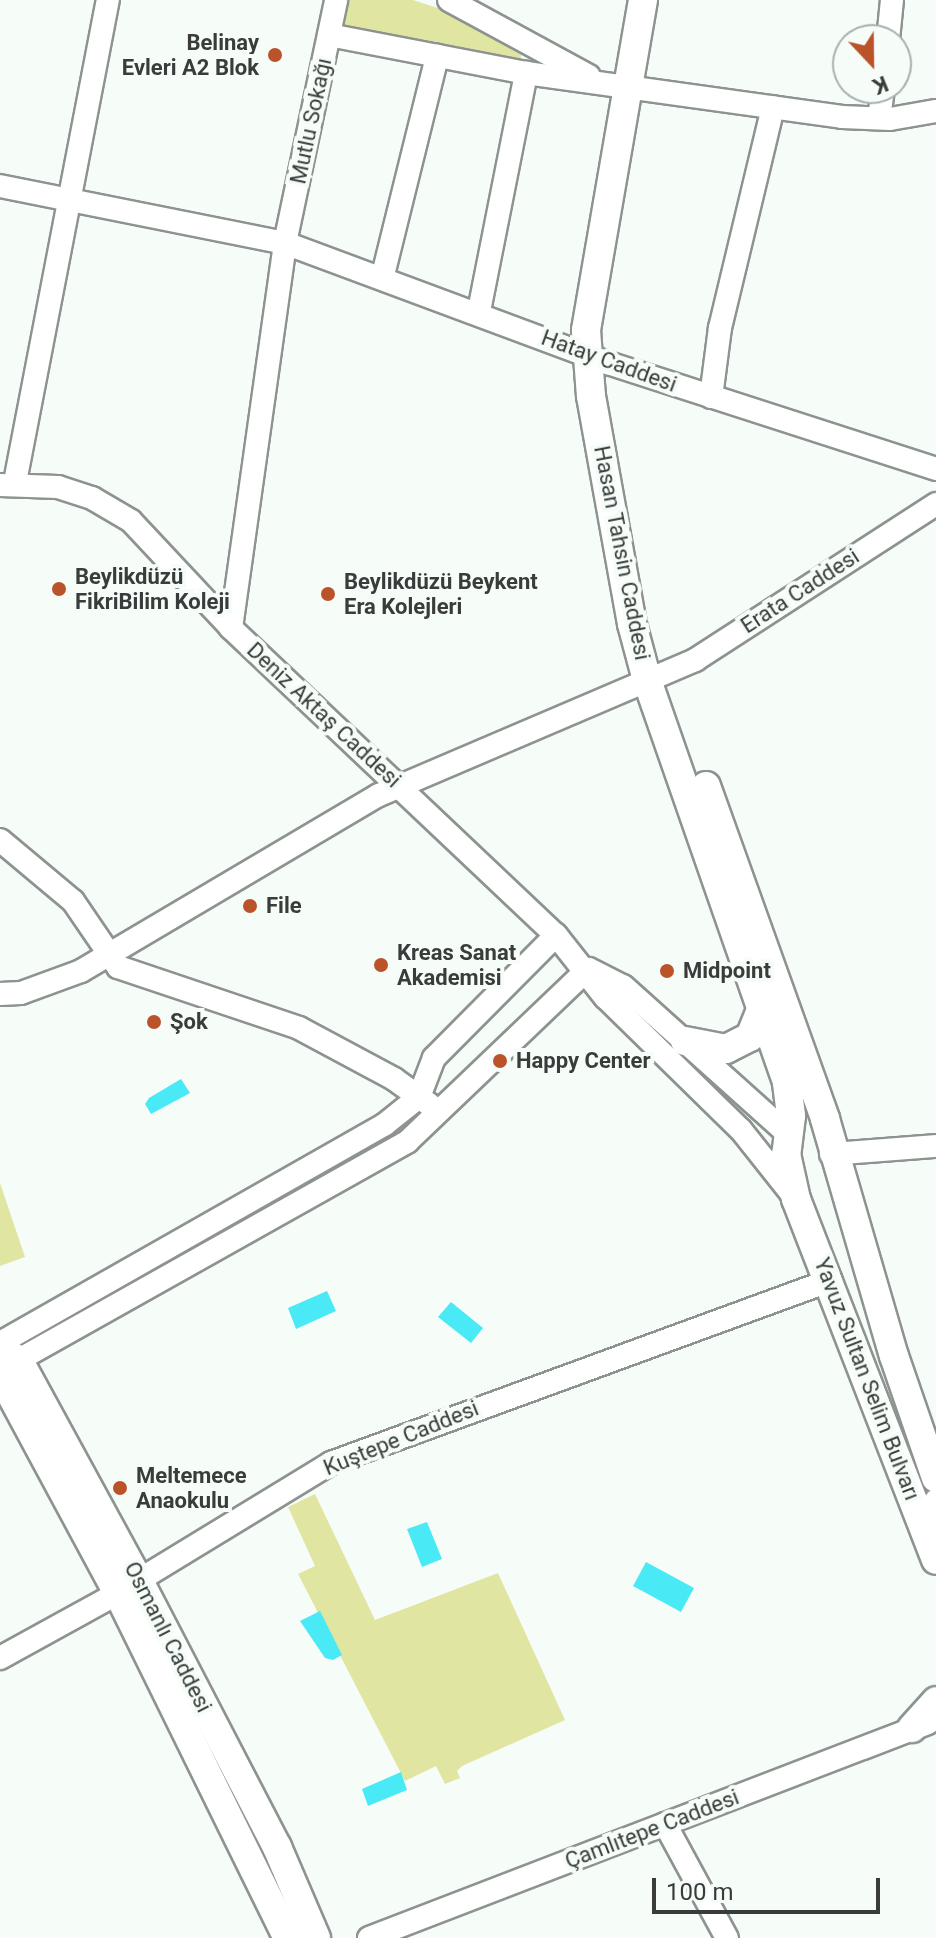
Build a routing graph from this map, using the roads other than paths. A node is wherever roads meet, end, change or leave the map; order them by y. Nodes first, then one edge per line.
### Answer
1 (108, 0) edge
2 (336, 0) edge
3 (449, 0) edge
4 (643, 0) edge
5 (662, 0) edge
6 (892, 0) edge
7 (890, 24) edge
8 (329, 35) junction
9 (437, 56) junction
10 (526, 73) junction
11 (626, 87) junction
12 (881, 104) edge
13 (773, 107) junction
14 (936, 111) edge
15 (879, 118) junction
16 (0, 186) edge
17 (72, 197) junction
18 (285, 243) junction
19 (383, 275) junction
20 (479, 311) junction
21 (598, 360) junction
22 (711, 397) junction
23 (936, 469) edge
24 (7, 483) edge
25 (936, 504) edge
26 (231, 628) junction
27 (655, 676) junction
28 (402, 787) junction
29 (0, 840) edge
30 (556, 935) junction
31 (110, 954) junction
32 (588, 969) junction
33 (0, 994) edge
34 (762, 1008) junction
35 (685, 1041) junction
36 (419, 1097) junction
37 (439, 1112) junction
38 (789, 1135) junction
39 (936, 1146) edge
40 (831, 1154) junction
41 (796, 1199) junction
42 (831, 1280) junction
43 (4, 1359) edge
44 (936, 1478) edge
45 (936, 1500) edge
46 (924, 1530) junction
47 (936, 1560) edge
48 (128, 1586) junction
49 (0, 1658) edge
50 (936, 1701) edge
51 (928, 1727) edge
52 (665, 1824) junction
53 (288, 1938) edge
54 (316, 1938) edge
55 (369, 1938) edge
56 (727, 1938) edge

1 - 17 street
2 - 8 street, Mutlu Sokağı
3 - 11 street
4 - 11 main road, Hasan Tahsin Caddesi
5 - 11 main road, Hasan Tahsin Caddesi
6 - 7 street
8 - 9 street
8 - 18 street, Mutlu Sokağı
9 - 10 street
9 - 19 street
10 - 11 street
10 - 20 street
11 - 13 street
11 - 21 main road, Hasan Tahsin Caddesi
12 - 15 street
13 - 15 street
13 - 22 street
14 - 15 street
16 - 17 street, Hatay Caddesi
17 - 18 street, Hatay Caddesi
17 - 24 street
18 - 19 street, Hatay Caddesi
18 - 26 street, Mutlu Sokağı
19 - 20 street, Hatay Caddesi
20 - 21 street, Hatay Caddesi
21 - 22 street, Hatay Caddesi
21 - 27 main road, Hasan Tahsin Caddesi
22 - 23 street, Hatay Caddesi
24 - 26 street, Deniz Aktaş Caddesi
25 - 27 street, Erata Caddesi
26 - 28 street, Deniz Aktaş Caddesi
27 - 28 street, Erata Caddesi
27 - 34 main road, Hasan Tahsin Caddesi
27 - 40 main road, Yavuz Sultan Selim Bulvarı
28 - 30 street, Deniz Aktaş Caddesi
28 - 31 street, Erata Caddesi
29 - 31 street
30 - 32 street, Deniz Aktaş Caddesi
30 - 36 street
31 - 33 street, Erata Caddesi
31 - 36 street
32 - 35 street
32 - 37 street
32 - 41 street
34 - 35 main road
34 - 38 main road, Hasan Tahsin Caddesi
35 - 38 street
36 - 37 street
36 - 43 street
37 - 43 street
38 - 40 main road
38 - 41 main road, Yavuz Sultan Selim Bulvarı
39 - 40 street
40 - 44 main road, Yavuz Sultan Selim Bulvarı
41 - 42 main road, Yavuz Sultan Selim Bulvarı
42 - 46 main road, Yavuz Sultan Selim Bulvarı
42 - 48 street, Kuştepe Caddesi
43 - 48 main road, Osmanlı Caddesi
45 - 46 street
46 - 47 main road, Yavuz Sultan Selim Bulvarı
48 - 49 street, Kuştepe Caddesi
48 - 53 main road, Osmanlı Caddesi
48 - 54 main road, Osmanlı Caddesi
50 - 51 main road
51 - 52 street, Çamlıtepe Caddesi
52 - 55 street, Çamlıtepe Caddesi
52 - 56 street

